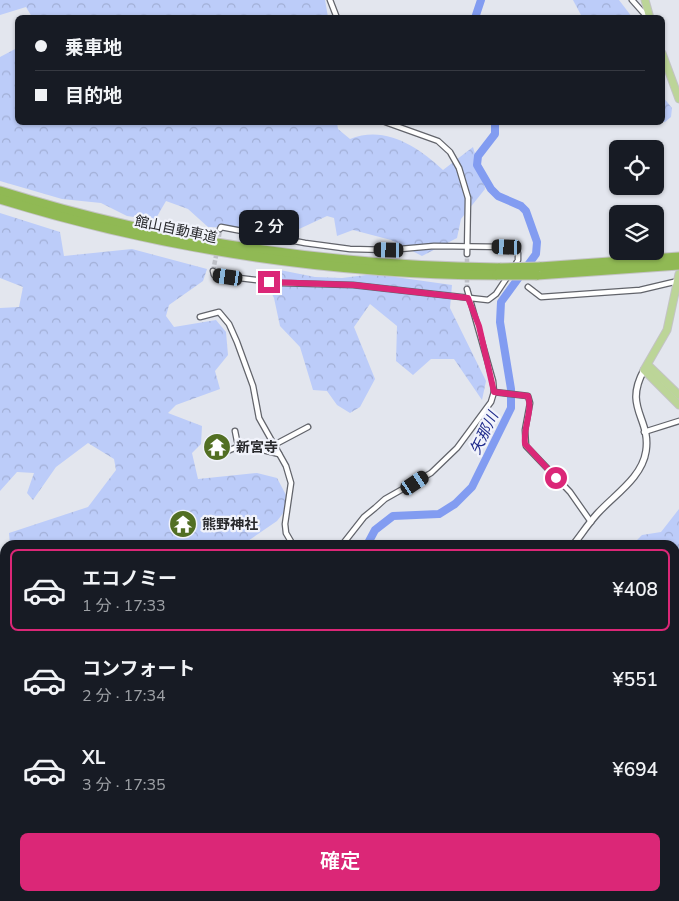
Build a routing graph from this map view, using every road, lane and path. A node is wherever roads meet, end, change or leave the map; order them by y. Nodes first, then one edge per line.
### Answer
1 (330, 0) edge
2 (632, 0) edge
3 (645, 0) edge
4 (336, 15) edge
5 (646, 15) edge
6 (648, 15) edge
7 (665, 61) edge
8 (679, 99) edge
9 (394, 125) edge
10 (0, 191) edge
11 (0, 199) edge
12 (220, 229) dead end
13 (466, 246) junction
14 (467, 254) tunnel mouth
15 (679, 257) edge
16 (660, 263) junction
17 (679, 265) edge
18 (213, 272) dead end
19 (498, 272) junction
20 (679, 278) edge
21 (528, 287) dead end
22 (467, 289) tunnel mouth
23 (468, 298) junction
24 (200, 317) dead end
25 (646, 367) junction
26 (494, 392) junction
27 (679, 395) edge
28 (679, 405) edge
29 (679, 421) edge
30 (308, 427) dead end
31 (235, 431) dead end
32 (644, 432) junction
33 (274, 445) junction
34 (242, 446) junction
35 (225, 452) dead end
36 (279, 454) junction
37 (591, 522) junction
38 (291, 540) edge
39 (346, 540) edge
40 (577, 540) edge

1 - 4 street
2 - 5 street
3 - 6 main road
7 - 8 main road
9 - 13 street
10 - 19 highway, 館山自動車道
11 - 19 highway, 館山自動車道
12 - 13 street
13 - 14 street
13 - 23 street
15 - 16 highway, 館山自動車道
16 - 17 highway, 館山自動車道
16 - 19 highway, 館山自動車道, bridge
18 - 23 street
20 - 21 street
20 - 25 main road
22 - 23 street
23 - 26 street
24 - 33 street
25 - 27 main road
25 - 28 main road
25 - 32 street
26 - 37 street
26 - 39 street
29 - 32 street
30 - 33 street
31 - 34 street
32 - 37 street
33 - 36 street
34 - 35 street
34 - 36 street
36 - 38 street
37 - 40 street

